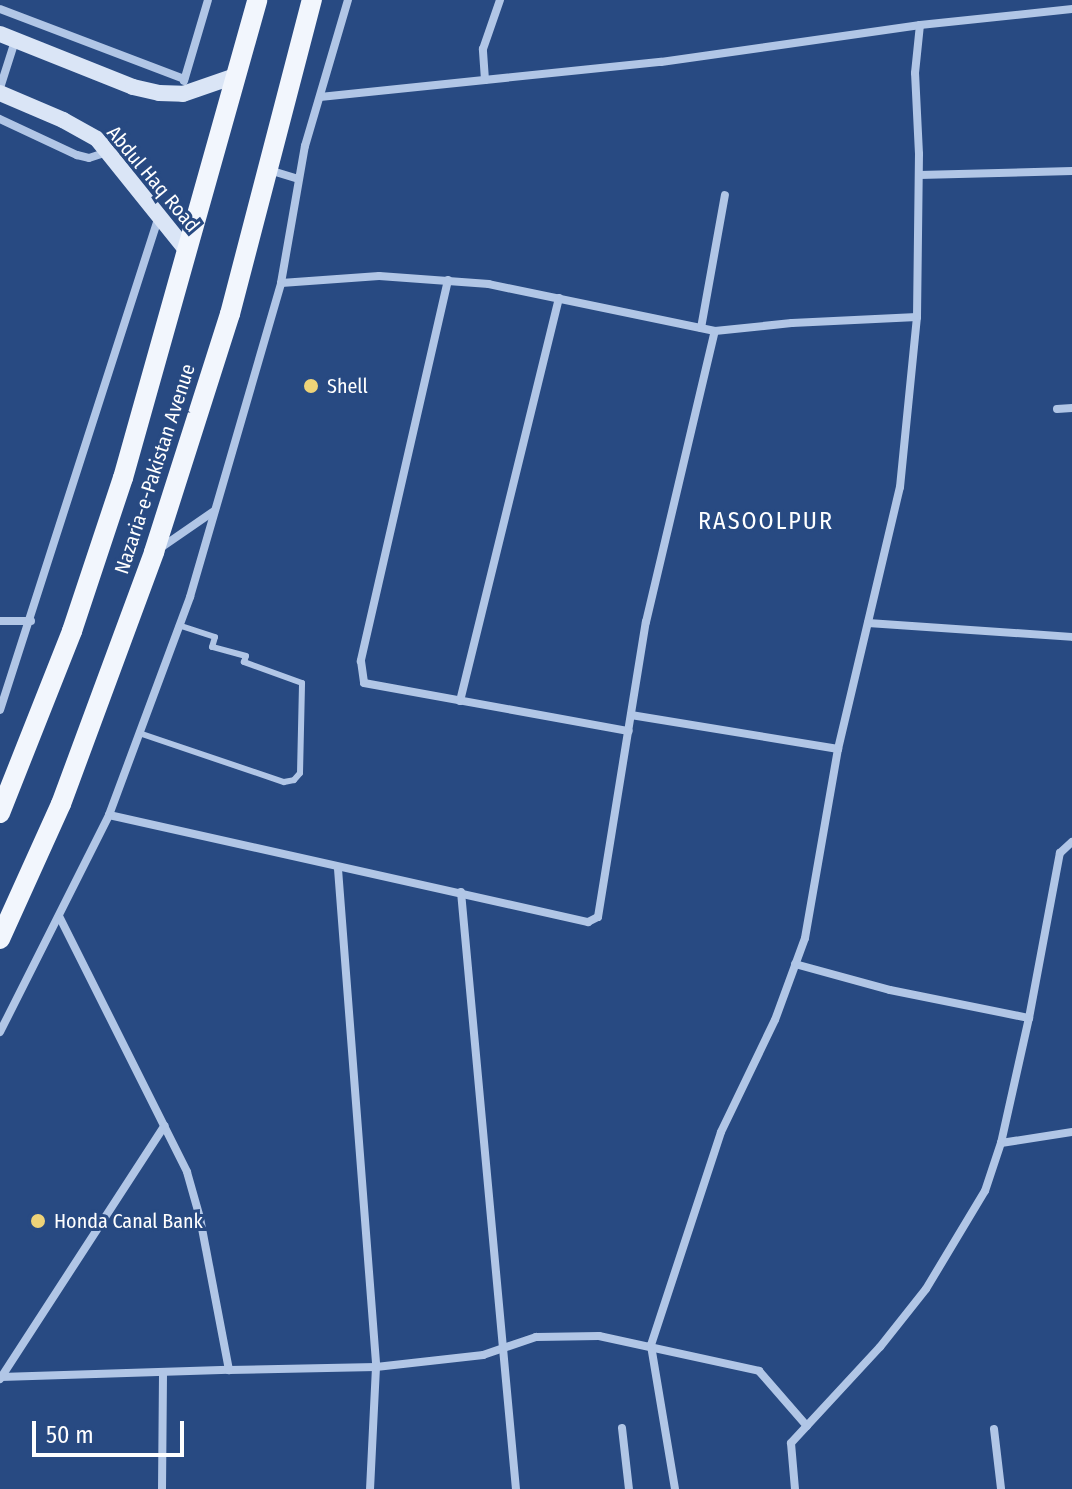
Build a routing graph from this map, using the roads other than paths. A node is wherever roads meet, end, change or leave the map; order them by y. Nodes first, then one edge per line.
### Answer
1 (208, 0) edge
2 (257, 0) edge
3 (312, 0) edge
4 (348, 0) edge
5 (500, 0) edge
6 (0, 9) edge
7 (1072, 9) edge
8 (920, 25) junction
9 (8, 38) edge
10 (235, 76) junction
11 (485, 80) junction
12 (184, 86) junction
13 (0, 91) edge
14 (320, 97) junction
15 (0, 119) edge
16 (109, 151) junction
17 (269, 170) junction
18 (1072, 171) edge
19 (919, 175) junction
20 (298, 179) junction
21 (725, 195) dead end
22 (160, 215) junction
23 (187, 251) junction
24 (448, 280) junction
25 (281, 283) junction
26 (559, 298) junction
27 (917, 317) junction
28 (701, 328) junction
29 (715, 331) junction
30 (1072, 408) edge
31 (1057, 409) dead end
32 (214, 510) junction
33 (154, 552) junction
34 (0, 621) edge
35 (31, 621) junction
36 (868, 623) junction
37 (179, 625) junction
38 (1072, 637) edge
39 (460, 701) junction
40 (0, 710) edge
41 (631, 715) junction
42 (629, 731) junction
43 (139, 733) junction
44 (838, 749) junction
45 (0, 813) edge
46 (109, 815) junction
47 (1072, 842) edge
48 (338, 869) junction
49 (461, 892) junction
50 (59, 916) junction
51 (0, 939) edge
52 (795, 964) junction
53 (1029, 1018) junction
54 (0, 1032) edge
55 (164, 1126) junction
56 (1072, 1132) edge
57 (1001, 1143) junction
58 (651, 1345) junction
59 (502, 1349) junction
60 (376, 1367) junction
61 (229, 1370) junction
62 (163, 1373) junction
63 (0, 1378) edge
64 (807, 1426) junction
65 (622, 1428) dead end
66 (994, 1429) dead end
67 (162, 1489) edge
68 (370, 1489) edge
69 (516, 1489) edge
70 (629, 1489) edge
71 (675, 1489) edge
72 (795, 1489) edge
73 (1001, 1489) edge

1 - 12 street
2 - 10 main road, Nazaria-e-Pakistan Avenue
3 - 17 main road, Nazaria-e-Pakistan Avenue
4 - 14 street
5 - 11 street
6 - 12 street
7 - 8 street
8 - 11 street
8 - 19 street
9 - 12 main road
9 - 13 street
10 - 12 main road
10 - 23 main road, Nazaria-e-Pakistan Avenue
11 - 14 street
13 - 16 main road, Abdul Haq Road
14 - 20 street
15 - 16 street
16 - 22 main road, Abdul Haq Road
17 - 20 street
17 - 33 main road, Nazaria-e-Pakistan Avenue
18 - 19 street
19 - 27 street
20 - 25 street
21 - 28 street
22 - 23 main road, Abdul Haq Road
22 - 35 street
23 - 45 main road, Nazaria-e-Pakistan Avenue
24 - 25 street
24 - 26 street
24 - 39 street
25 - 32 street
26 - 28 street
26 - 39 street
27 - 29 street
27 - 36 street
28 - 29 street
29 - 41 street
30 - 31 street
32 - 33 street
32 - 37 street
33 - 51 main road, Nazaria-e-Pakistan Avenue
34 - 35 street
35 - 40 street
36 - 38 street
36 - 44 street
37 - 43 street
37 - 43 lane
39 - 42 street
41 - 42 street
41 - 44 street
42 - 49 street
43 - 46 street
44 - 52 street
46 - 48 street
46 - 50 street
47 - 53 street
48 - 49 street
48 - 60 street
49 - 59 street
50 - 54 street
50 - 55 street
52 - 53 street
52 - 58 street
53 - 57 street
55 - 61 street
55 - 63 street
56 - 57 street
57 - 64 street
58 - 59 street
58 - 64 street
58 - 71 street
59 - 60 street
59 - 69 street
60 - 61 street
60 - 68 street
61 - 62 street
62 - 63 street
62 - 67 street
64 - 72 street
65 - 70 street
66 - 73 street

